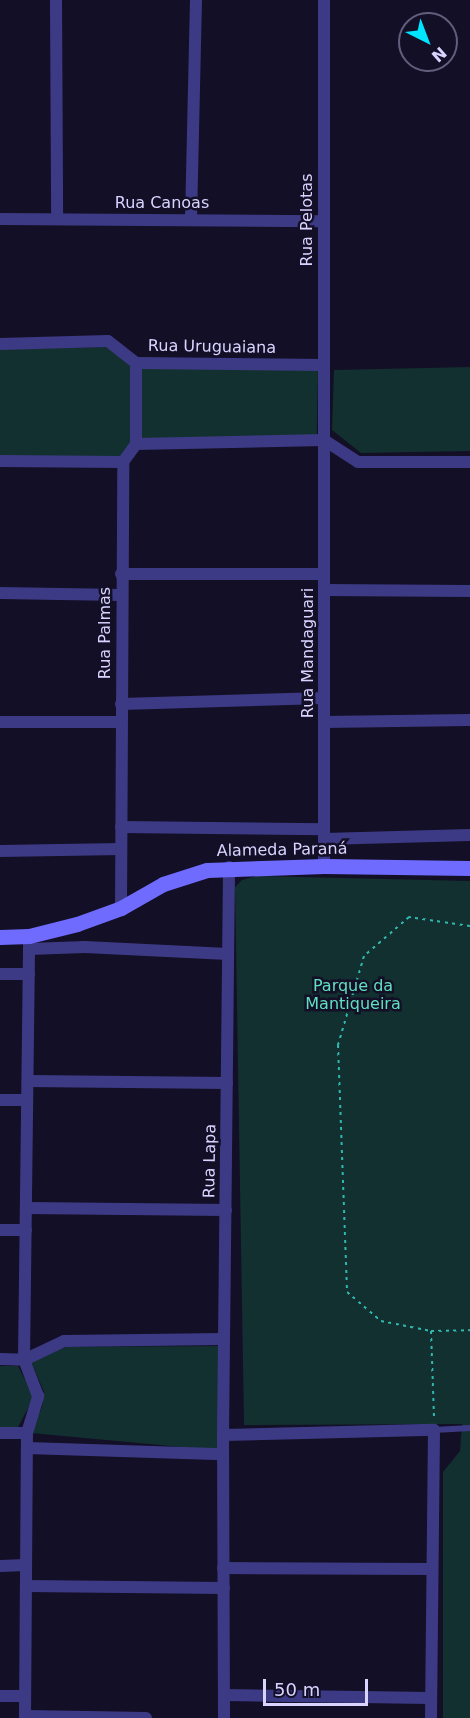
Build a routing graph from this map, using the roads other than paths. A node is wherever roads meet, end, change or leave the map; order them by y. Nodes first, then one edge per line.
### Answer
1 (56, 0) edge
2 (196, 0) edge
3 (324, 0) edge
4 (0, 219) edge
5 (57, 219) junction
6 (190, 220) junction
7 (324, 220) junction
8 (0, 344) edge
9 (136, 363) junction
10 (324, 365) junction
11 (324, 440) junction
12 (135, 444) junction
13 (0, 461) edge
14 (123, 462) junction
15 (470, 462) edge
16 (121, 574) junction
17 (324, 574) junction
18 (324, 590) junction
19 (470, 591) edge
20 (0, 593) edge
21 (121, 595) junction
22 (324, 698) junction
23 (121, 704) junction
24 (470, 720) edge
25 (0, 722) edge
26 (121, 722) junction
27 (324, 722) junction
28 (121, 827) junction
29 (324, 834) junction
30 (470, 835) edge
31 (121, 849) junction
32 (0, 851) edge
33 (324, 866) junction
34 (229, 867) junction
35 (470, 868) edge
36 (121, 908) junction
37 (0, 937) edge
38 (29, 943) junction
39 (228, 954) junction
40 (0, 974) edge
41 (29, 974) junction
42 (28, 1081) junction
43 (227, 1083) junction
44 (0, 1100) edge
45 (27, 1100) junction
46 (26, 1208) junction
47 (226, 1210) junction
48 (0, 1230) edge
49 (26, 1230) junction
50 (224, 1339) junction
51 (0, 1359) edge
52 (24, 1360) junction
53 (470, 1428) edge
54 (434, 1430) junction
55 (0, 1433) edge
56 (27, 1433) junction
57 (223, 1436) junction
58 (27, 1448) junction
59 (223, 1455) junction
60 (26, 1565) junction
61 (0, 1566) edge
62 (223, 1568) junction
63 (432, 1569) junction
64 (26, 1586) junction
65 (224, 1588) junction
66 (224, 1695) junction
67 (0, 1696) edge
68 (25, 1696) junction
69 (431, 1698) junction
70 (25, 1717) edge
71 (146, 1718) edge
72 (224, 1718) edge
73 (431, 1718) edge

1 - 5 street
2 - 6 street
3 - 7 street, Rua Pelotas
4 - 5 street, Rua Canoas
5 - 6 street, Rua Canoas
6 - 7 street, Rua Canoas
7 - 10 street, Rua Pelotas
8 - 9 street, Rua Uruguaiana
9 - 10 street, Rua Uruguaiana
9 - 12 street
10 - 11 street, Rua Pelotas
11 - 12 street
11 - 15 street
11 - 17 street, Rua Mandaguari
12 - 14 street
13 - 14 street
14 - 16 street, Rua Palmas
16 - 17 street
16 - 21 street, Rua Palmas
17 - 18 street, Rua Mandaguari
18 - 19 street
18 - 22 street, Rua Mandaguari
20 - 21 street
21 - 23 street, Rua Palmas
22 - 23 street
22 - 27 street, Rua Mandaguari
23 - 26 street, Rua Palmas
24 - 27 street
25 - 26 street
26 - 28 street, Rua Palmas
27 - 29 street, Rua Mandaguari
28 - 29 street
28 - 31 street, Rua Palmas
29 - 30 street
29 - 33 street, Rua Mandaguari
31 - 32 street
31 - 36 street, Rua Palmas
33 - 34 street, Alameda Paraná
33 - 35 street, Alameda Paraná
34 - 36 street, Alameda Paraná
34 - 39 street, Rua Lapa
36 - 38 street, Alameda Paraná
37 - 38 street, Alameda Paraná
38 - 39 street
38 - 41 street
39 - 43 street, Rua Lapa
40 - 41 street
41 - 42 street
42 - 43 street
42 - 45 street
43 - 47 street, Rua Lapa
44 - 45 street
45 - 46 street
46 - 47 street
46 - 49 street
47 - 50 street, Rua Lapa
48 - 49 street
49 - 52 street
50 - 52 street
50 - 57 street, Rua Lapa
51 - 52 street
52 - 56 street
53 - 54 lane
54 - 57 street
54 - 63 street
55 - 56 street
56 - 58 street
57 - 59 street, Rua Lapa
58 - 59 street
58 - 60 street
59 - 62 street, Rua Lapa
60 - 61 street
60 - 64 street
62 - 63 street
62 - 65 street, Rua Lapa
63 - 69 street
64 - 65 street
64 - 68 street
65 - 66 street, Rua Lapa
66 - 69 street
66 - 72 street, Rua Lapa
67 - 68 street
68 - 70 street
69 - 73 street
70 - 71 street

